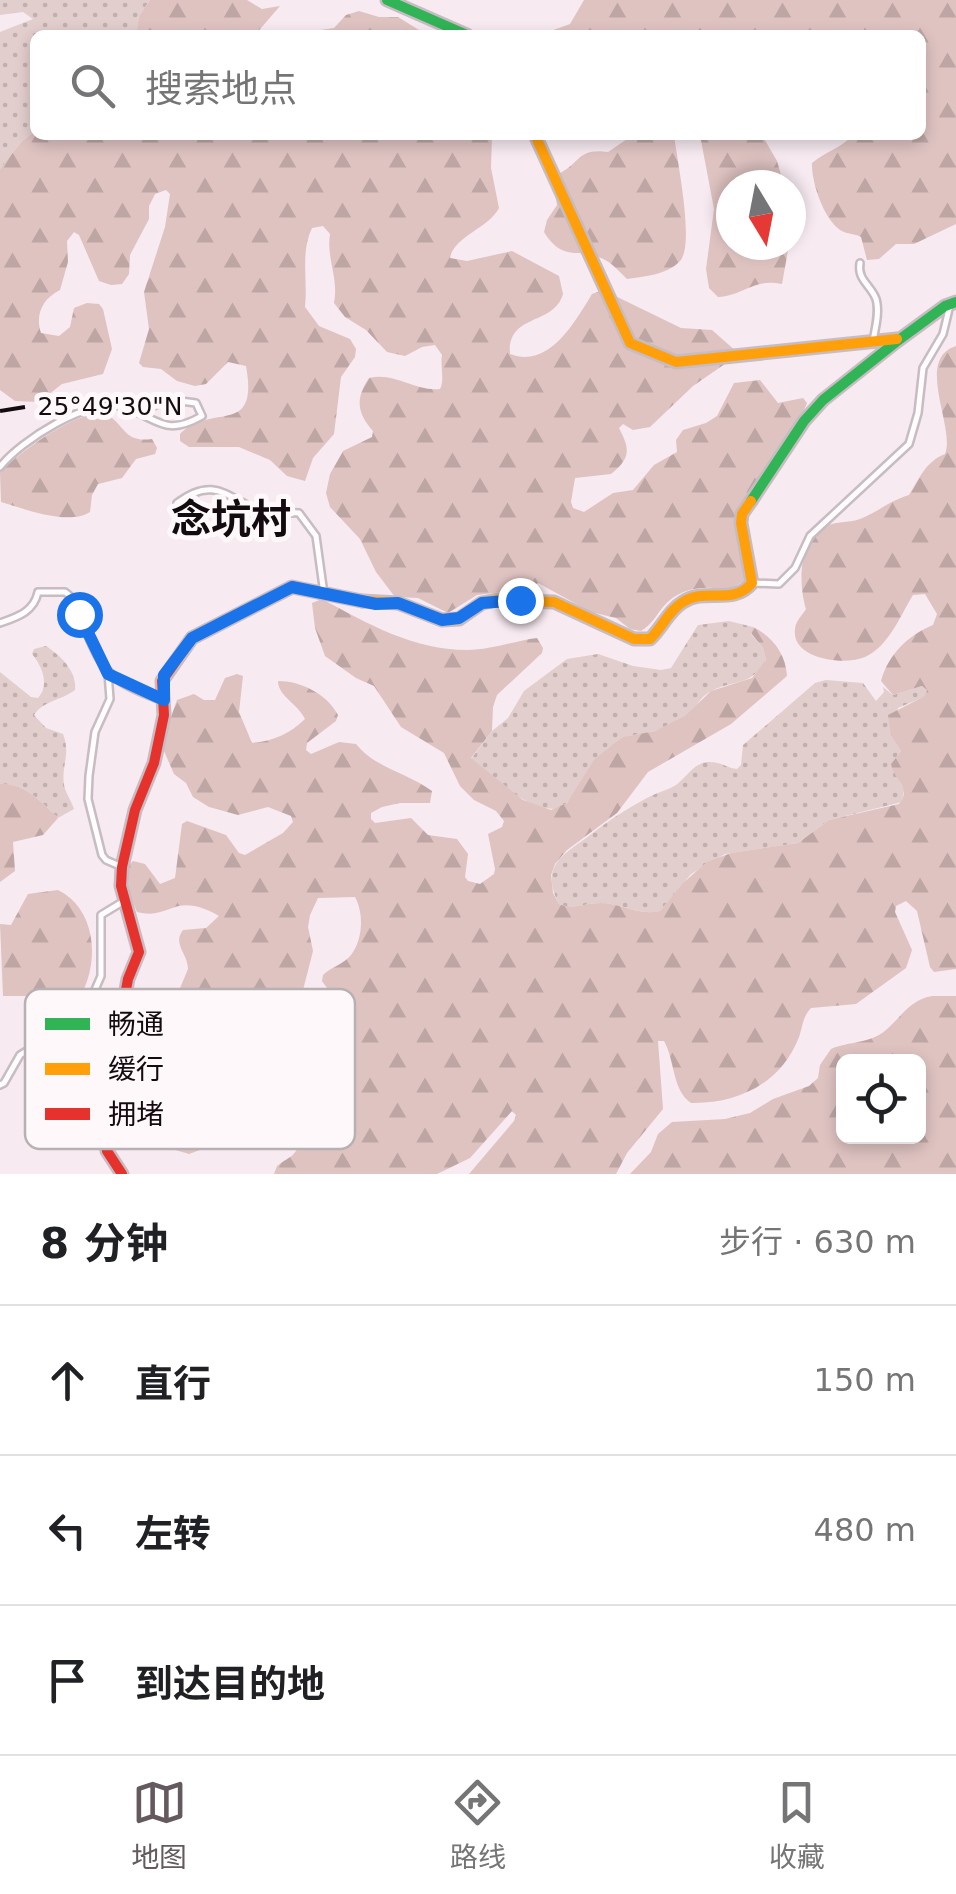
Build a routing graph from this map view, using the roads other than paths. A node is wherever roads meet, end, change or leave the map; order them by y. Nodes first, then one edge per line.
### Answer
1 (388, 0) edge
2 (455, 30) edge
3 (536, 140) edge
4 (860, 263) dead end
5 (953, 303) edge
6 (900, 338) junction
7 (873, 341) junction
8 (154, 406) dead end
9 (0, 467) edge
10 (177, 503) dead end
11 (752, 584) junction
12 (324, 594) junction
13 (0, 624) edge
14 (108, 674) junction
15 (164, 700) junction
16 (122, 867) junction
17 (124, 901) junction
18 (95, 989) edge
19 (126, 989) edge
20 (25, 1052) edge
21 (0, 1084) edge
22 (108, 1149) edge
23 (122, 1174) edge

1 - 2 street
3 - 7 street
4 - 7 street
5 - 6 street
5 - 11 street
6 - 7 street
6 - 11 street
8 - 9 street
10 - 12 street
11 - 12 street
12 - 15 street
13 - 14 street
14 - 15 street
14 - 16 street
15 - 16 street
16 - 17 street
17 - 18 street
17 - 19 street
20 - 21 street
22 - 23 street

